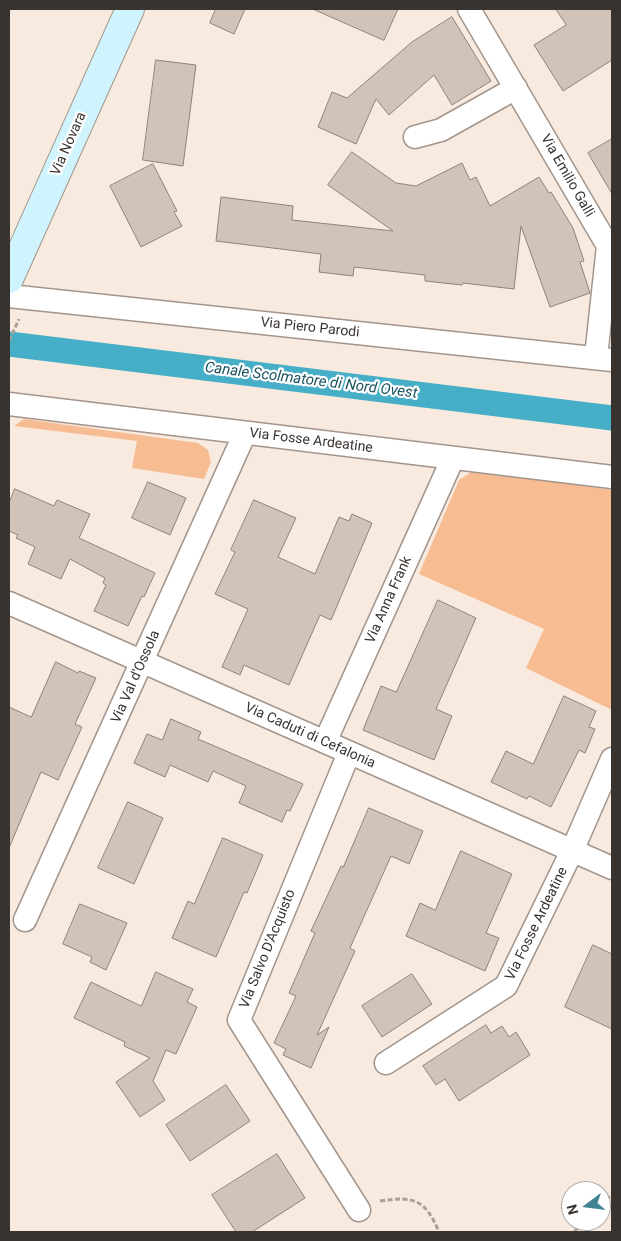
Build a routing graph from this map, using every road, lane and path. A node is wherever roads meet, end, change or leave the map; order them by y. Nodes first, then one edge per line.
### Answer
1 (130, 9) edge
2 (469, 9) edge
3 (516, 88) junction
4 (415, 137) dead end
5 (610, 245) edge
6 (9, 279) edge
7 (9, 296) edge
8 (20, 316) dead end
9 (9, 341) edge
10 (604, 358) edge
11 (9, 404) edge
12 (245, 433) junction
13 (453, 458) junction
14 (612, 477) edge
15 (9, 603) edge
16 (142, 662) junction
17 (325, 742) junction
18 (349, 753) junction
19 (612, 759) edge
20 (572, 851) junction
21 (612, 868) edge
22 (25, 920) dead end
23 (386, 1063) dead end
24 (359, 1210) joint
25 (439, 1232) edge

1 - 6 street, Via Novara
2 - 3 street, Via Emilio Galli
3 - 4 street
3 - 5 street, Via Emilio Galli
5 - 10 street, Via Emilio Galli
7 - 10 street, Via Piero Parodi
8 - 9 path
11 - 12 street, Via Fosse Ardeatine
12 - 13 street, Via Fosse Ardeatine
12 - 16 street, Via Val d'Ossola
13 - 14 street, Via Fosse Ardeatine
13 - 17 street, Via Anna Frank
15 - 16 street, Via Caduti di Cefalonia
16 - 17 street, Via Caduti di Cefalonia
16 - 22 street, Via Val d'Ossola
17 - 18 street, Via Caduti di Cefalonia
18 - 20 street, Via Caduti di Cefalonia
18 - 24 street, Via Salvo D'Acquisto
19 - 20 street, Via Fosse Ardeatine
20 - 21 street, Via Caduti di Cefalonia
20 - 23 street, Via Fosse Ardeatine
24 - 25 path

